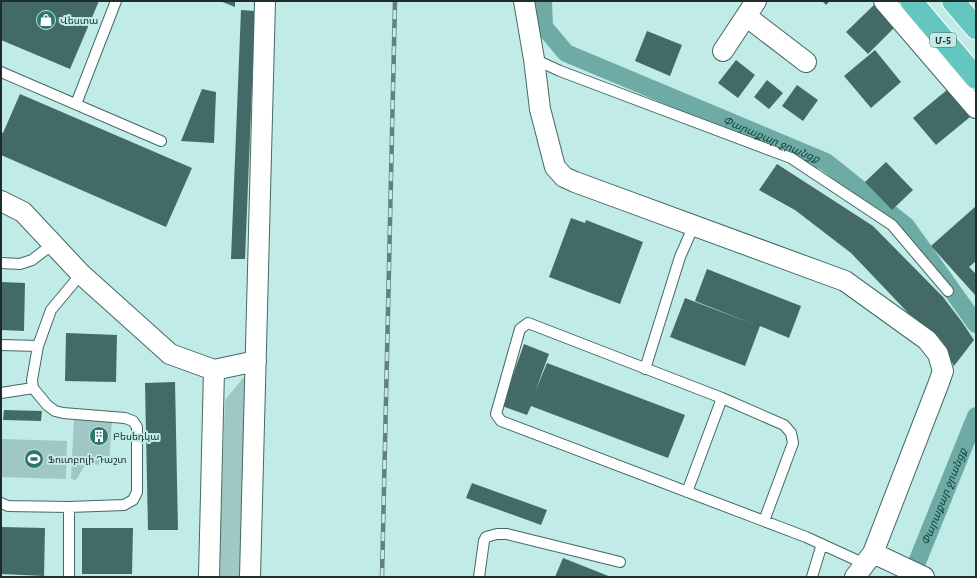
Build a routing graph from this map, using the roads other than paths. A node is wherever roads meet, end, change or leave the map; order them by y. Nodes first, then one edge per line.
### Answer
1 (116, 1) edge
2 (265, 1) edge
3 (524, 1) edge
4 (884, 1) edge
5 (911, 1) edge
6 (952, 1) edge
7 (751, 8) edge
8 (976, 28) edge
9 (722, 51) dead end
10 (534, 59) junction
11 (806, 62) dead end
12 (1, 72) edge
13 (976, 78) edge
14 (76, 104) junction
15 (976, 108) edge
16 (161, 141) dead end
17 (1, 201) edge
18 (694, 225) junction
19 (53, 244) junction
20 (1, 263) edge
21 (81, 274) junction
22 (948, 290) dead end
23 (1, 345) edge
24 (38, 346) junction
25 (256, 361) junction
26 (645, 369) junction
27 (214, 370) junction
28 (33, 388) junction
29 (1, 392) edge
30 (722, 398) junction
31 (687, 492) junction
32 (1, 503) edge
33 (69, 507) junction
34 (764, 521) junction
35 (822, 544) junction
36 (620, 562) dead end
37 (864, 565) edge
38 (68, 577) edge
39 (209, 577) edge
40 (250, 577) edge
41 (479, 577) edge
42 (812, 577) edge
43 (924, 577) edge

1 - 14 lane
2 - 25 street
3 - 10 street
4 - 15 street
5 - 13 highway, Մ-5
6 - 8 highway
7 - 9 street
7 - 11 street
10 - 18 street
10 - 22 lane
12 - 14 lane
14 - 16 lane
17 - 19 street
18 - 26 lane
18 - 37 street
19 - 20 lane
19 - 21 street
21 - 24 lane
21 - 27 street
23 - 24 lane
24 - 28 lane
25 - 27 street
25 - 40 street
26 - 30 lane
26 - 31 lane
27 - 39 street
28 - 29 lane
28 - 33 lane
30 - 31 lane
30 - 34 lane
31 - 34 lane
32 - 33 lane
33 - 38 lane
34 - 35 lane
35 - 37 lane
35 - 42 lane
36 - 41 lane
37 - 43 street

